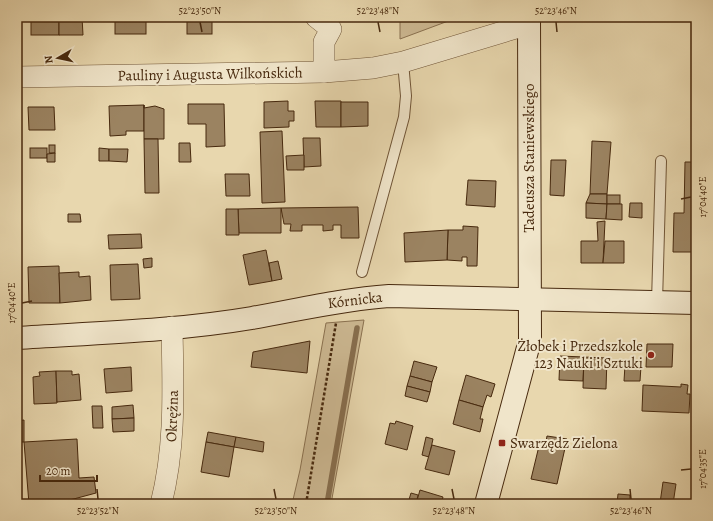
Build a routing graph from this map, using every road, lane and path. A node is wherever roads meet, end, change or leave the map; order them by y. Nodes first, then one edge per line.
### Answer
1 (328, 21) edge
2 (529, 21) edge
3 (403, 62) junction
4 (324, 72) junction
5 (17, 77) edge
6 (661, 161) dead end
7 (362, 272) dead end
8 (530, 299) junction
9 (657, 302) junction
10 (696, 303) edge
11 (338, 317) dead end
12 (172, 327) junction
13 (17, 338) edge
14 (161, 504) edge
15 (306, 504) edge
16 (486, 504) edge

1 - 4 street
2 - 3 street, Pauliny i Augusta Wilkońskich
2 - 8 street, Tadeusza Staniewskiego
3 - 4 street, Pauliny i Augusta Wilkońskich
3 - 7 lane
4 - 5 street, Pauliny i Augusta Wilkońskich
6 - 9 lane
8 - 9 street, Kórnicka
8 - 12 street, Kórnicka
8 - 16 street, Tadeusza Staniewskiego
9 - 10 street, Kórnicka
11 - 15 path
12 - 13 street, Kórnicka
12 - 14 street, Okrężna

